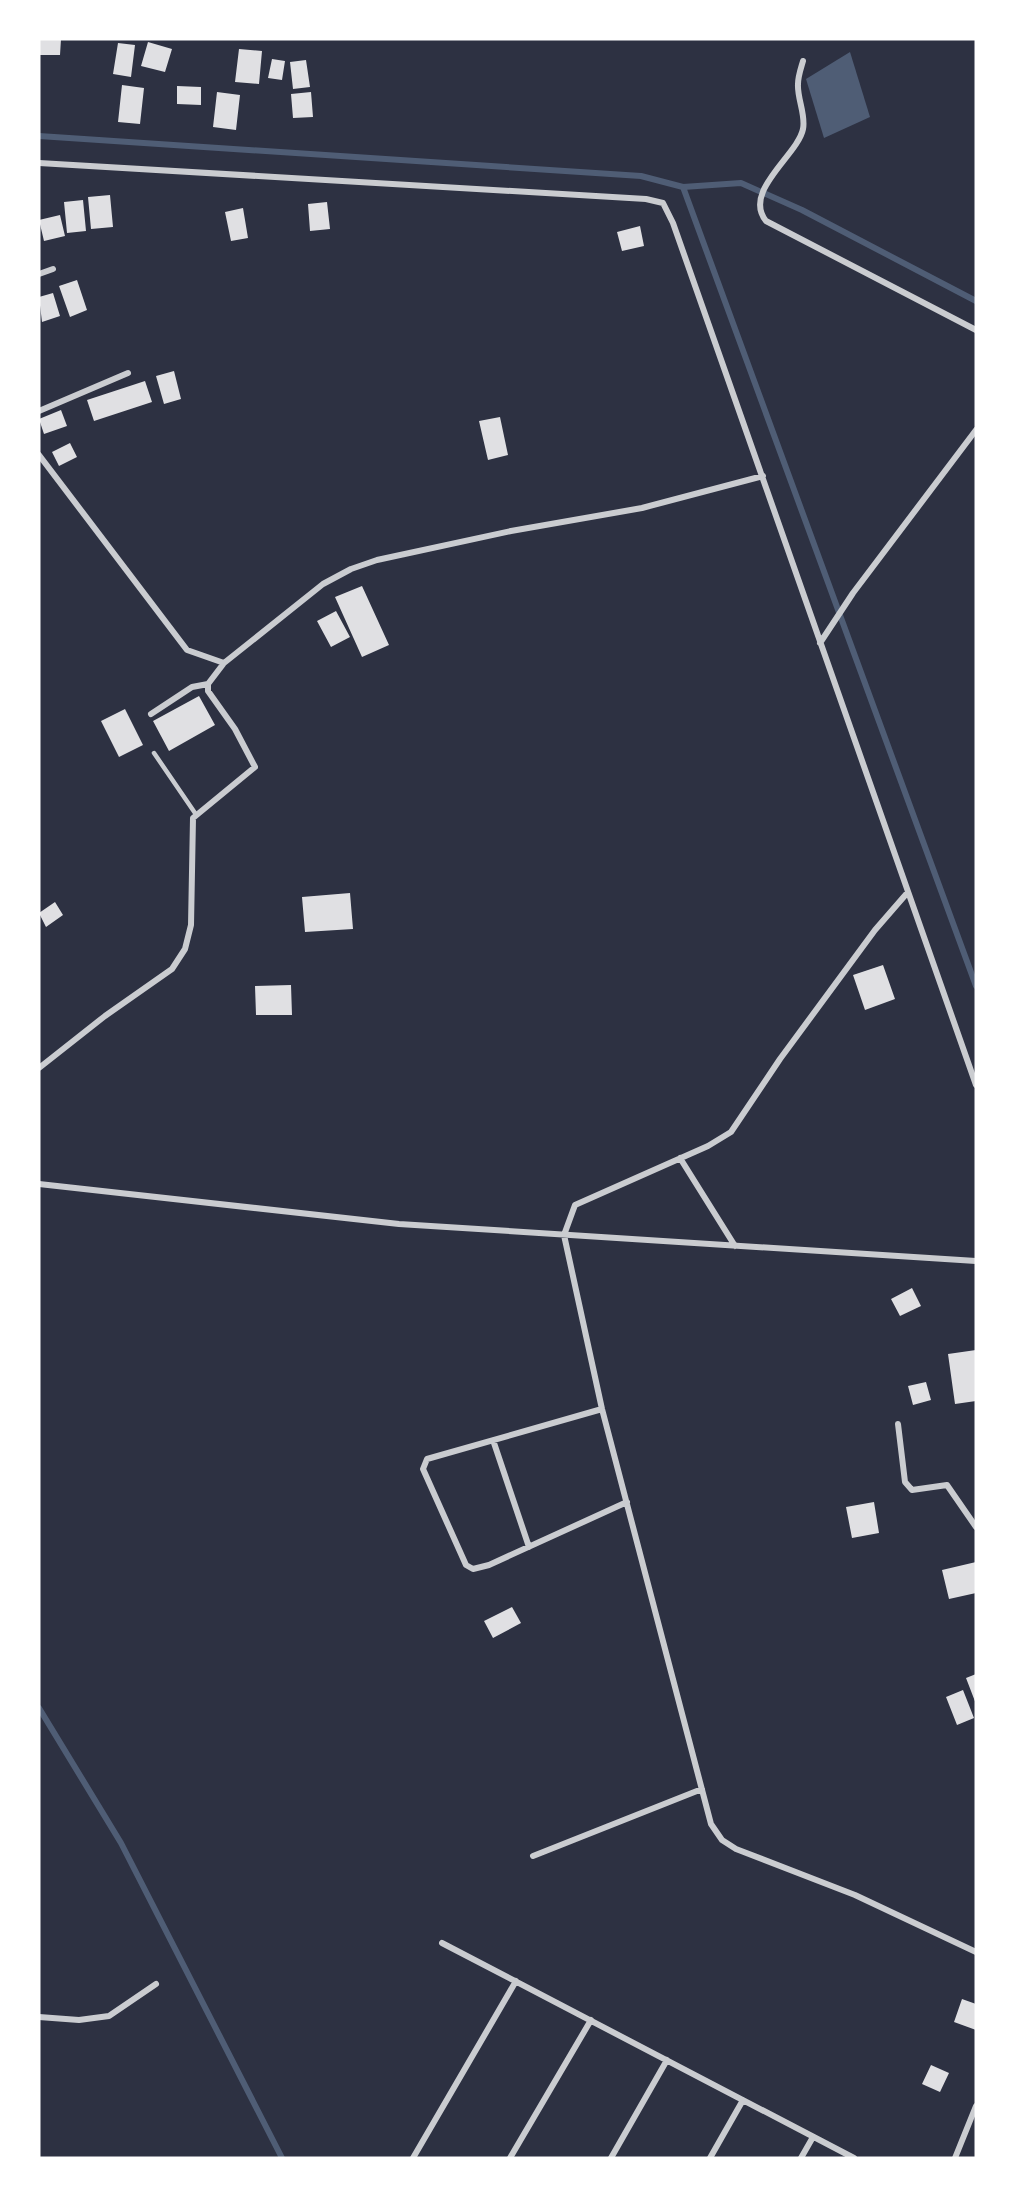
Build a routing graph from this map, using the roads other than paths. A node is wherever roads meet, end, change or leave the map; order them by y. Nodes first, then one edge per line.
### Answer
1 (803, 61) dead end
2 (39, 163) edge
3 (53, 269) dead end
4 (39, 274) edge
5 (976, 330) edge
6 (128, 374) dead end
7 (39, 411) edge
8 (976, 430) edge
9 (39, 455) edge
10 (763, 476) junction
11 (820, 642) junction
12 (224, 663) junction
13 (208, 684) junction
14 (151, 714) dead end
15 (154, 753) dead end
16 (195, 813) junction
17 (908, 892) junction
18 (39, 1068) edge
19 (976, 1085) edge
20 (680, 1158) junction
21 (39, 1184) edge
22 (564, 1235) junction
23 (735, 1246) junction
24 (976, 1261) edge
25 (602, 1409) junction
26 (898, 1424) dead end
27 (494, 1440) junction
28 (627, 1502) junction
29 (976, 1527) edge
30 (529, 1547) junction
31 (702, 1789) junction
32 (533, 1856) dead end
33 (442, 1942) dead end
34 (976, 1952) edge
35 (516, 1981) junction
36 (156, 1984) dead end
37 (39, 2017) edge
38 (591, 2020) junction
39 (667, 2060) junction
40 (743, 2100) junction
41 (976, 2106) edge
42 (813, 2137) junction
43 (413, 2158) edge
44 (510, 2158) edge
45 (611, 2158) edge
46 (710, 2158) edge
47 (801, 2158) edge
48 (854, 2158) edge
49 (954, 2158) edge

1 - 5 street
2 - 10 street
3 - 4 street
6 - 7 street
8 - 11 street
9 - 12 street
10 - 11 street
10 - 12 street
11 - 17 street
12 - 13 street
13 - 14 street
13 - 16 street
15 - 16 lane
16 - 18 street
17 - 19 street
17 - 20 street
20 - 22 street
20 - 23 street
21 - 22 street
22 - 23 street
22 - 25 street
23 - 24 street
25 - 27 street
25 - 28 street
26 - 29 street
27 - 30 street
27 - 30 street
28 - 30 street
28 - 31 street
31 - 32 street
31 - 34 street
33 - 35 street
35 - 38 street
35 - 43 street
36 - 37 street
38 - 39 street
38 - 44 street
39 - 40 street
39 - 45 street
40 - 42 street
40 - 46 street
41 - 49 street
42 - 47 street
42 - 48 street

